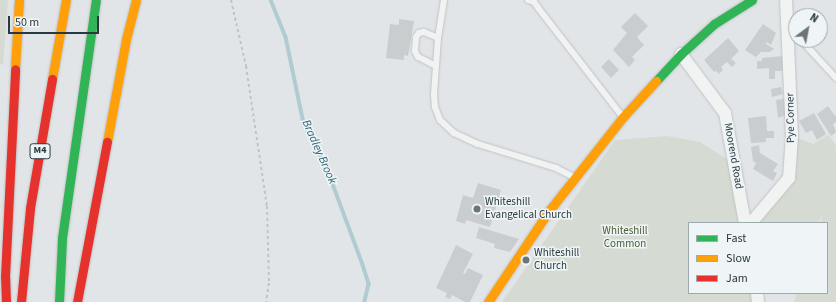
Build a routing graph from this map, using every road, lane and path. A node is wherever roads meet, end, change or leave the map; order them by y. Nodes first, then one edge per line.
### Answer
1 (19, 0) edge
2 (66, 0) edge
3 (96, 0) edge
4 (136, 0) edge
5 (231, 0) edge
6 (444, 0) edge
7 (528, 0) edge
8 (752, 0) edge
9 (786, 0) edge
10 (788, 10) edge
11 (438, 38) junction
12 (793, 48) edge
13 (808, 48) edge
14 (682, 54) junction
15 (436, 66) junction
16 (836, 78) edge
17 (623, 117) junction
18 (575, 178) junction
19 (745, 222) edge
20 (752, 222) edge
21 (6, 302) edge
22 (21, 302) edge
23 (59, 302) edge
24 (76, 302) edge
25 (266, 302) edge
26 (488, 302) edge

1 - 21 main road
2 - 22 main road, M4
3 - 23 main road
4 - 24 main road
5 - 25 path
6 - 11 lane
7 - 17 lane
8 - 14 main road
9 - 10 street, Pye Corner
11 - 15 lane
11 - 15 lane
12 - 20 street, Pye Corner
13 - 16 lane
14 - 17 main road
14 - 19 street, Moorend Road
15 - 18 lane
17 - 18 main road
18 - 26 main road

